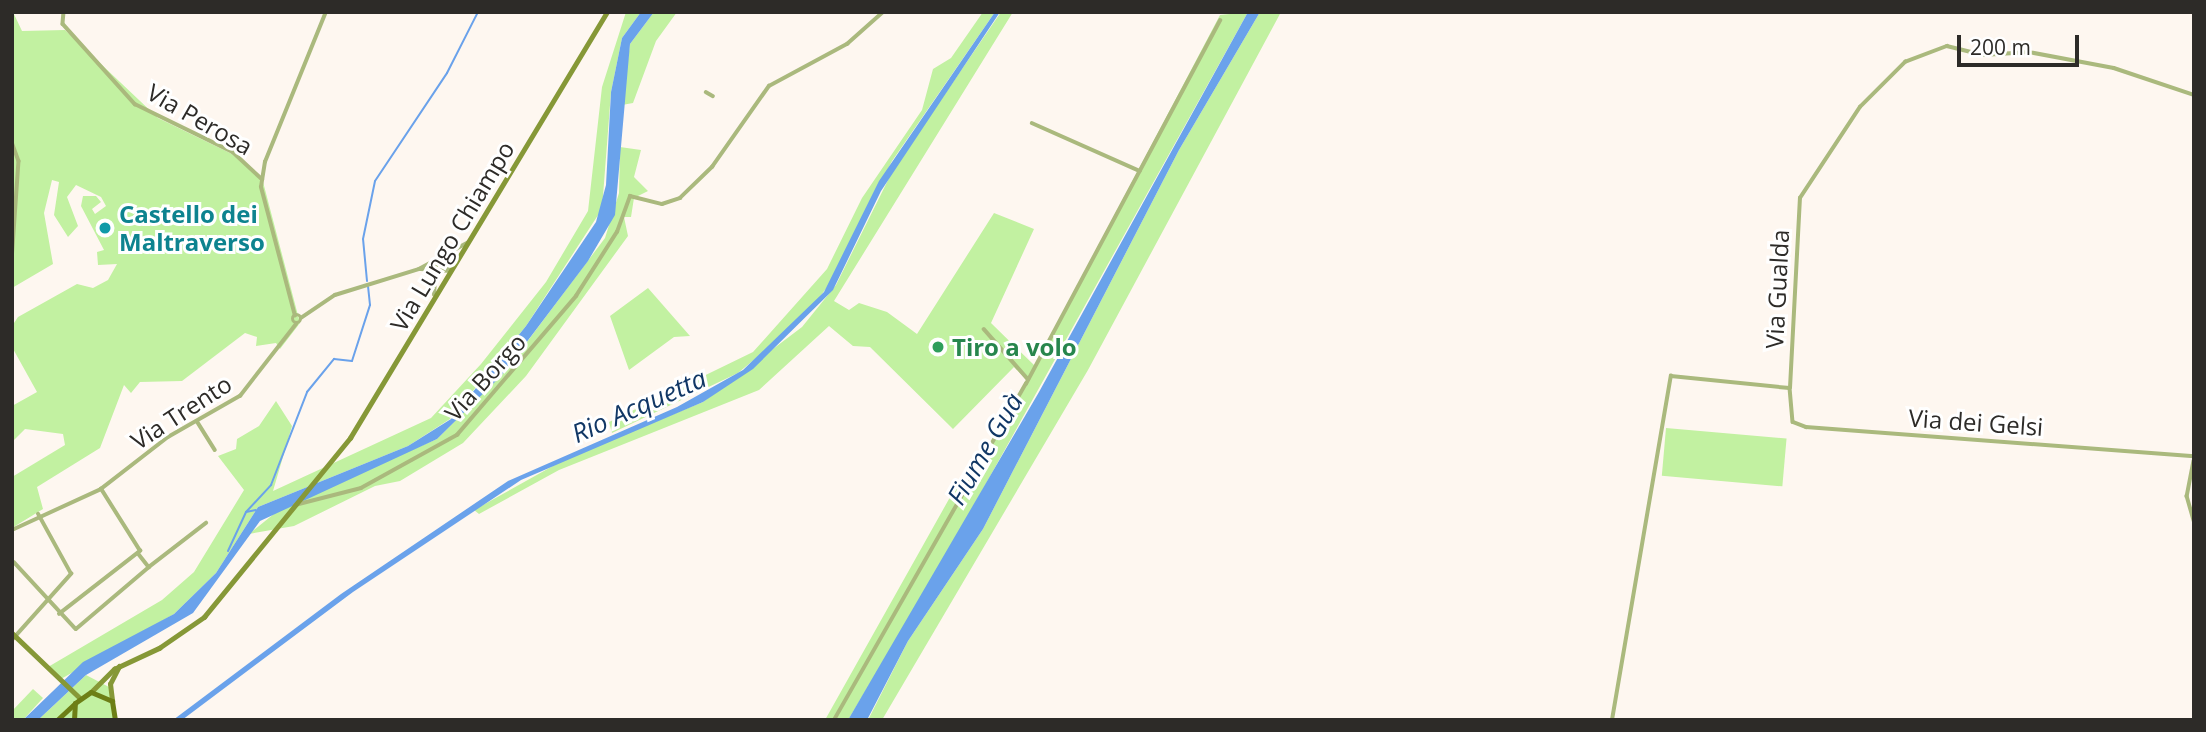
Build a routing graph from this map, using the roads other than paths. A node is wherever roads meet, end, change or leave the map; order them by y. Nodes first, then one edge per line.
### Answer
1 (64, 12) edge
2 (326, 12) edge
3 (607, 12) edge
4 (883, 12) edge
5 (1220, 21) dead end
6 (706, 92) dead end
7 (2194, 95) edge
8 (712, 96) dead end
9 (1032, 123) dead end
10 (12, 142) edge
11 (15, 169) edge
12 (1140, 171) junction
13 (262, 180) junction
14 (468, 242) junction
15 (12, 261) edge
16 (437, 261) junction
17 (419, 269) junction
18 (451, 271) junction
19 (434, 272) junction
20 (434, 300) junction
21 (295, 316) junction
22 (302, 318) junction
23 (296, 324) junction
24 (984, 329) dead end
25 (1028, 379) junction
26 (1790, 388) junction
27 (197, 421) junction
28 (215, 450) dead end
29 (2194, 458) edge
30 (101, 489) junction
31 (295, 505) junction
32 (38, 514) junction
33 (2194, 521) edge
34 (206, 523) dead end
35 (12, 530) edge
36 (139, 551) junction
37 (14, 562) dead end
38 (149, 568) junction
39 (45, 602) junction
40 (59, 614) junction
41 (14, 636) edge
42 (120, 666) junction
43 (91, 692) junction
44 (79, 697) junction
45 (112, 701) junction
46 (75, 703) junction
47 (116, 719) edge
48 (57, 720) edge
49 (74, 720) edge
50 (834, 720) edge
51 (1612, 720) edge

1 - 13 street, Via Perosa
2 - 13 street
3 - 14 main road, Via Lungo Chiampo
4 - 31 street, Via Borgo
5 - 12 street
6 - 8 street
7 - 26 street, Via Gualda
9 - 12 street
10 - 11 street
11 - 15 street
12 - 25 street
13 - 21 street, Via Perosa
14 - 16 street
14 - 18 main road, Via Lungo Chiampo
16 - 17 street
16 - 18 street
16 - 19 street
17 - 19 street
17 - 22 street
18 - 19 street
18 - 20 main road, Via Lungo Chiampo
19 - 20 street
20 - 31 main road, Via Lungo Chiampo
21 - 22 street
21 - 23 street, Via Perosa
22 - 23 street, Via Trento
23 - 27 street, Via Trento
24 - 25 street
25 - 50 street
26 - 29 street, Via dei Gelsi
26 - 51 street, Via Gualda
27 - 28 street
27 - 30 street, Via Trento
29 - 33 street
30 - 32 street, Via Trento
30 - 36 street
31 - 42 main road
32 - 35 street, Via Trento
32 - 39 street
34 - 38 street
36 - 38 street
36 - 40 street
37 - 39 street
38 - 40 street
39 - 40 street
39 - 41 street
41 - 44 main road
42 - 43 main road
42 - 45 main road
43 - 44 main road
43 - 45 main road
44 - 46 main road
45 - 47 main road
46 - 48 main road
46 - 49 main road

